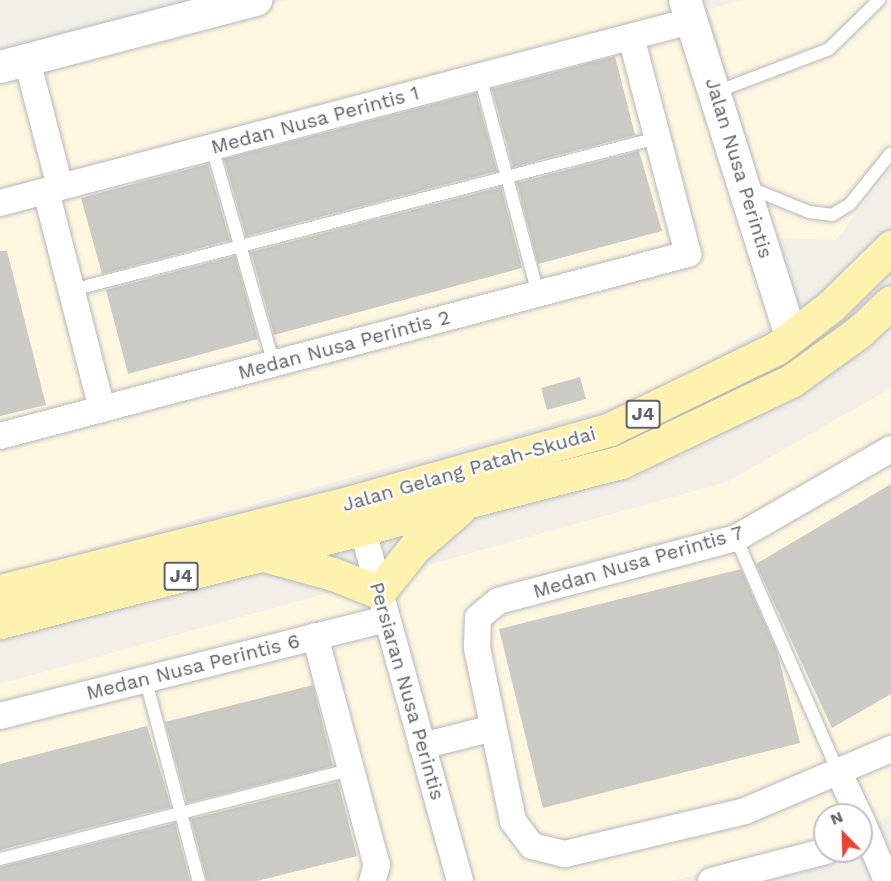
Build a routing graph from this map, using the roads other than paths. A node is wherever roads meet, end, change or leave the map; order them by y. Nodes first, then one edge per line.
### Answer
1 (256, 0) edge
2 (879, 0) edge
3 (690, 10) edge
4 (631, 37) junction
5 (13, 63) edge
6 (480, 76) junction
7 (716, 92) junction
8 (657, 138) junction
9 (212, 147) junction
10 (891, 153) edge
11 (506, 177) junction
12 (745, 186) junction
13 (53, 189) junction
14 (0, 203) edge
15 (241, 246) junction
16 (891, 247) edge
17 (72, 290) junction
18 (538, 294) junction
19 (891, 302) edge
20 (791, 337) junction
21 (274, 364) junction
22 (102, 408) junction
23 (0, 436) edge
24 (891, 449) edge
25 (462, 506) junction
26 (359, 516) junction
27 (736, 538) junction
28 (262, 555) junction
29 (0, 591) edge
30 (383, 606) junction
31 (0, 622) edge
32 (315, 636) junction
33 (146, 681) junction
34 (0, 716) edge
35 (493, 728) junction
36 (422, 746) junction
37 (891, 749) edge
38 (350, 770) junction
39 (838, 771) junction
40 (855, 803) edge
41 (180, 811) junction
42 (873, 843) edge
43 (813, 854) edge
44 (0, 859) edge
45 (199, 881) edge
46 (372, 881) edge
47 (460, 881) edge
48 (711, 881) edge
49 (887, 881) edge

1 - 5 street
2 - 7 lane
3 - 4 street, Medan Nusa Perintis 1
3 - 7 street, Jalan Nusa Perintis
4 - 6 street, Medan Nusa Perintis 1
4 - 8 street
5 - 13 street
6 - 9 street, Medan Nusa Perintis 1
6 - 11 lane
7 - 12 street, Jalan Nusa Perintis
8 - 11 lane
8 - 18 street, Medan Nusa Perintis 2
9 - 13 street, Medan Nusa Perintis 1
9 - 15 lane
10 - 12 lane
11 - 15 lane
11 - 18 lane
12 - 20 street, Jalan Nusa Perintis
13 - 14 street, Medan Nusa Perintis 1
13 - 17 street
15 - 17 lane
15 - 21 lane
16 - 20 main road, Jalan Gelang Patah-Skudai / J4
17 - 22 street
18 - 21 street, Medan Nusa Perintis 2
19 - 25 main road, Jalan Gelang Patah-Skudai / J4
20 - 26 main road, Jalan Gelang Patah-Skudai / J4
21 - 22 street, Medan Nusa Perintis 2
22 - 23 street, Medan Nusa Perintis 2
24 - 27 street, Medan Nusa Perintis 7
25 - 26 main road, Jalan Gelang Patah-Skudai / J4
25 - 30 main road
26 - 28 main road, Jalan Gelang Patah-Skudai / J4
26 - 29 main road, Jalan Gelang Patah-Skudai / J4
26 - 30 street, Persiaran Nusa Perintis
27 - 35 street, Medan Nusa Perintis 7
27 - 39 lane
28 - 30 main road
28 - 31 main road, Jalan Gelang Patah-Skudai / J4
30 - 32 street, Medan Nusa Perintis 6
30 - 36 street, Persiaran Nusa Perintis
32 - 33 street, Medan Nusa Perintis 6
32 - 38 street
33 - 34 street, Medan Nusa Perintis 6
33 - 41 lane
35 - 36 street
35 - 39 street
36 - 47 street, Persiaran Nusa Perintis
37 - 39 street
38 - 41 lane
38 - 46 street
39 - 40 street
41 - 44 lane
41 - 45 lane
42 - 49 street
43 - 48 street

